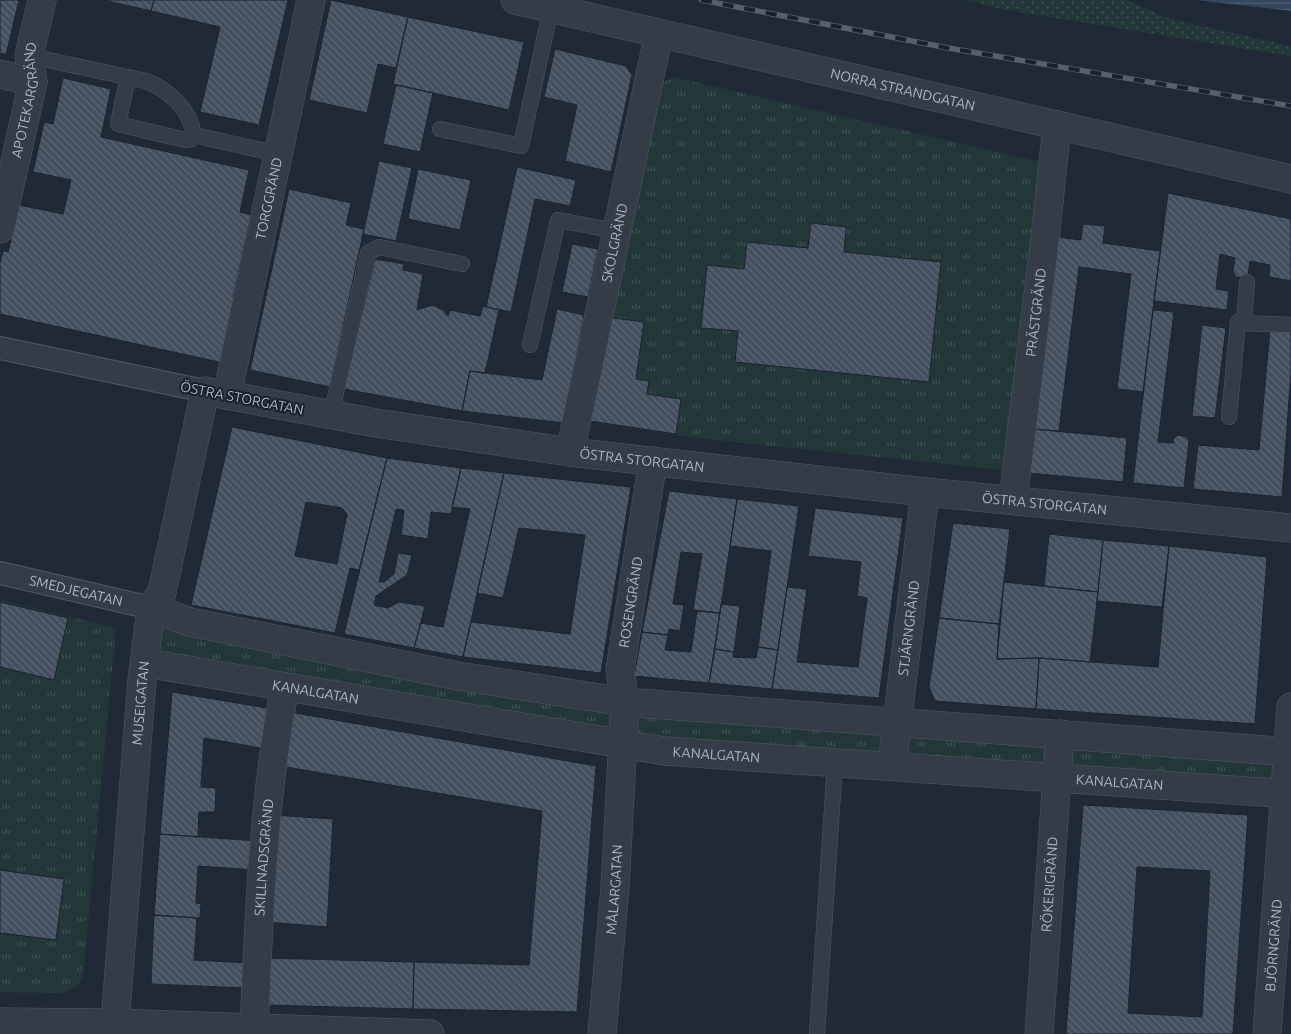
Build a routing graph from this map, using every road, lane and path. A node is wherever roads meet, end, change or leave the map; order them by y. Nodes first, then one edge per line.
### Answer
1 (42, 0) edge
2 (311, 0) edge
3 (515, 0) edge
4 (551, 8) junction
5 (659, 33) junction
6 (31, 69) junction
7 (0, 74) edge
8 (128, 77) junction
9 (1057, 125) junction
10 (440, 129) dead end
11 (194, 134) junction
12 (278, 154) junction
13 (1291, 179) edge
14 (0, 229) edge
15 (616, 231) junction
16 (462, 264) dead end
17 (1247, 282) dead end
18 (1244, 322) junction
19 (1291, 325) edge
20 (530, 345) dead end
21 (0, 348) edge
22 (216, 393) junction
23 (331, 415) junction
24 (1229, 417) dead end
25 (570, 452) junction
26 (653, 461) junction
27 (926, 492) junction
28 (1013, 500) junction
29 (1291, 528) edge
30 (0, 573) edge
31 (151, 608) junction
32 (146, 663) junction
33 (285, 687) junction
34 (625, 702) junction
35 (1291, 707) edge
36 (896, 723) junction
37 (1060, 734) junction
38 (621, 744) junction
39 (1289, 752) edge
40 (835, 762) junction
41 (892, 766) junction
42 (1057, 779) junction
43 (1288, 794) edge
44 (0, 1022) edge
45 (114, 1023) junction
46 (254, 1029) junction
47 (430, 1034) edge
48 (602, 1034) edge
49 (817, 1034) edge
50 (1039, 1034) edge
51 (1267, 1034) edge

1 - 6 street, APOTEKARGRÄND
2 - 12 street, TORGGRÄND
3 - 4 street, NORRA STRANDGATAN
4 - 5 street, NORRA STRANDGATAN
4 - 10 lane
5 - 9 street, NORRA STRANDGATAN
5 - 15 street, SKOLGRÄND
6 - 7 street
6 - 8 lane
6 - 14 street, APOTEKARGRÄND
8 - 11 lane
8 - 11 lane
9 - 13 street, NORRA STRANDGATAN
9 - 28 street, PRÄSTGRÄND
11 - 12 lane
12 - 22 street, TORGGRÄND
15 - 20 lane
15 - 25 street, SKOLGRÄND
16 - 23 lane
17 - 18 lane
18 - 19 lane
18 - 24 lane
21 - 22 street, ÖSTRA STORGATAN
22 - 23 street, ÖSTRA STORGATAN
22 - 31 street, MUSEIGATAN
23 - 25 street, ÖSTRA STORGATAN
25 - 26 street, ÖSTRA STORGATAN
26 - 27 street, ÖSTRA STORGATAN
26 - 34 street, ROSENGRÄND
27 - 28 street, ÖSTRA STORGATAN
27 - 36 street, STJÄRNGRÄND
28 - 29 street, ÖSTRA STORGATAN
30 - 31 street, SMEDJEGATAN
31 - 32 street, MUSEIGATAN
31 - 34 street
32 - 33 street, KANALGATAN
32 - 45 street, MUSEIGATAN
33 - 38 street, KANALGATAN
33 - 46 street, SKILLNADSGRÄND
34 - 36 street
34 - 38 street, ROSENGRÄND
35 - 39 street, BJÖRNGRÄND
36 - 37 street
36 - 41 street, STJÄRNGRÄND
37 - 39 street
37 - 42 street, RÖKERIGRÄND
38 - 40 street, KANALGATAN
38 - 48 street, MÅLARGATAN
39 - 43 street, BJÖRNGRÄND
40 - 41 street, KANALGATAN
40 - 49 lane
41 - 42 street, KANALGATAN
42 - 43 street, KANALGATAN
42 - 50 street, RÖKERIGRÄND
43 - 51 street, BJÖRNGRÄND
44 - 45 street
45 - 46 street
46 - 47 street

